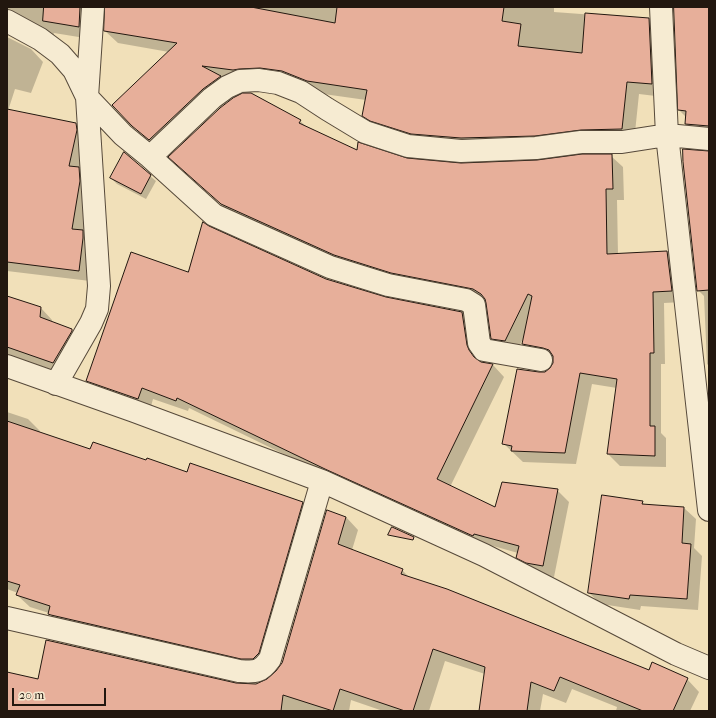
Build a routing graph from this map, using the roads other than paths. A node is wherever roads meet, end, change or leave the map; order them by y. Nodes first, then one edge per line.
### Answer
1 (93, 7) edge
2 (661, 7) edge
3 (7, 22) edge
4 (88, 97) junction
5 (667, 135) junction
6 (709, 139) edge
7 (150, 157) junction
8 (540, 360) dead end
9 (7, 366) edge
10 (56, 384) junction
11 (322, 481) junction
12 (709, 510) edge
13 (7, 618) edge
14 (709, 668) edge

1 - 4 street
2 - 5 street
3 - 4 street
4 - 7 street
4 - 10 street
5 - 6 street
5 - 7 street
5 - 12 street
7 - 8 street
9 - 10 street
10 - 11 street
11 - 13 street
11 - 14 street

